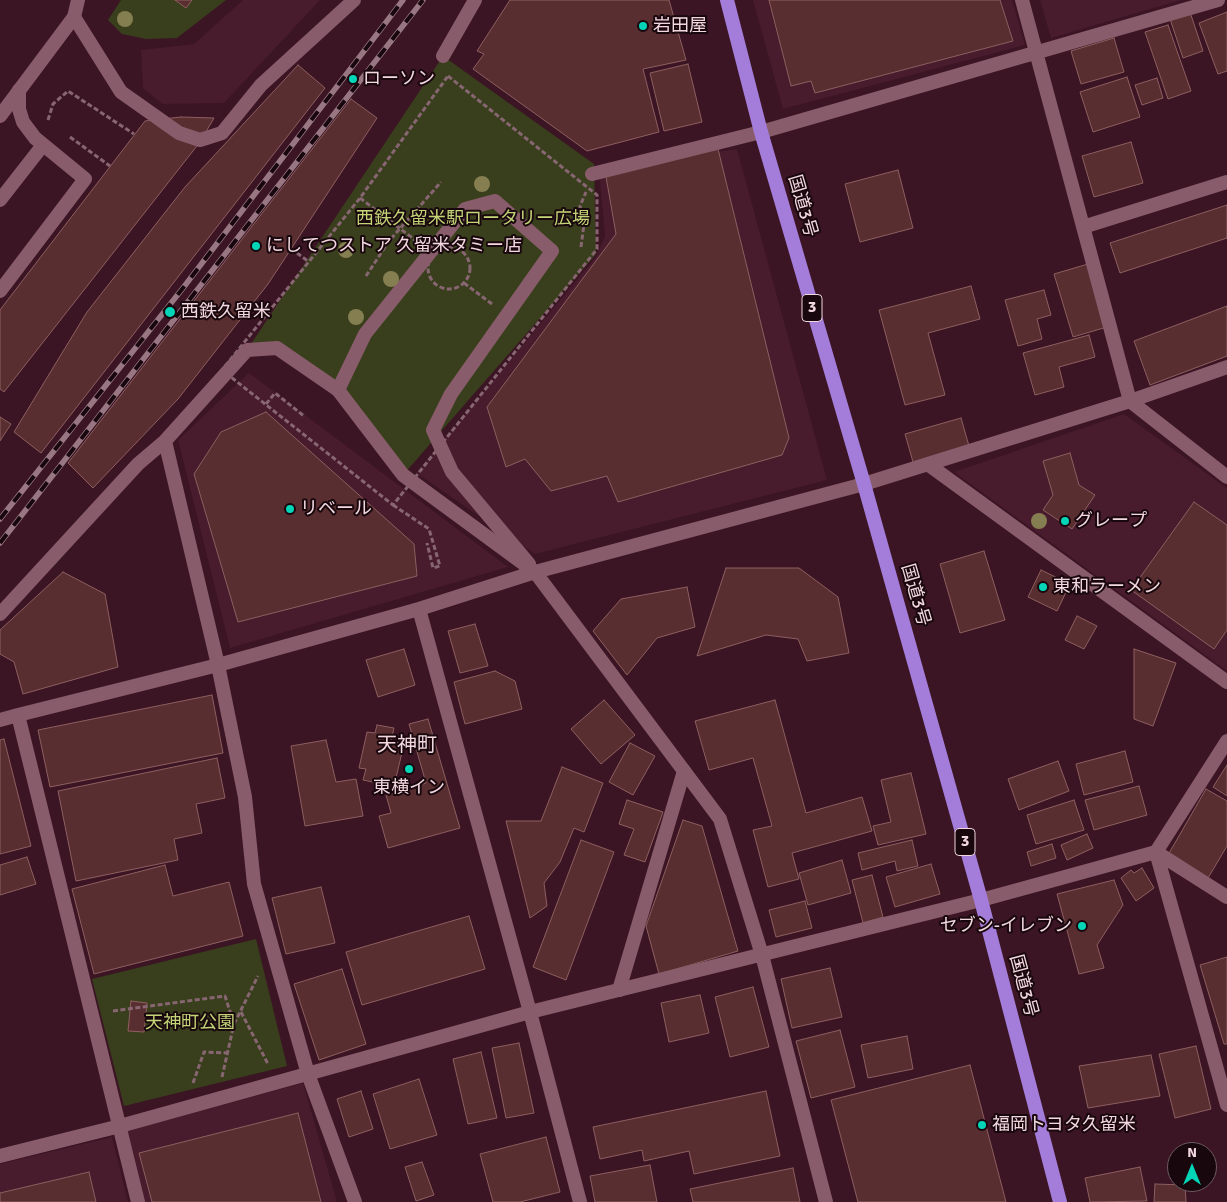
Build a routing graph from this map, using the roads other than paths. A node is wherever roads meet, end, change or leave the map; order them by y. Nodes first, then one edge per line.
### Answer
1 (78, 0) edge
2 (354, 0) edge
3 (475, 0) edge
4 (727, 0) edge
5 (1022, 0) edge
6 (1218, 0) edge
7 (74, 17) junction
8 (1037, 53) junction
9 (443, 56) dead end
10 (19, 90) junction
11 (0, 116) edge
12 (761, 132) junction
13 (43, 145) junction
14 (592, 174) dead end
15 (1227, 182) edge
16 (0, 200) edge
17 (1083, 227) junction
18 (0, 291) edge
19 (1227, 367) edge
20 (338, 390) junction
21 (1130, 400) junction
22 (165, 440) junction
23 (929, 465) junction
24 (1227, 477) edge
25 (864, 484) junction
26 (535, 572) junction
27 (418, 609) junction
28 (0, 614) edge
29 (218, 665) junction
30 (1227, 682) edge
31 (18, 715) junction
32 (0, 720) edge
33 (1227, 741) edge
34 (684, 771) junction
35 (1156, 852) junction
36 (1227, 897) edge
37 (980, 900) junction
38 (762, 955) junction
39 (619, 990) junction
40 (530, 1012) junction
41 (308, 1074) junction
42 (1227, 1105) edge
43 (120, 1126) junction
44 (0, 1156) edge
45 (138, 1202) edge
46 (355, 1202) edge
47 (580, 1202) edge
48 (826, 1202) edge
49 (1060, 1202) edge

1 - 7 street
2 - 7 street
3 - 9 street
4 - 12 highway, 国道3号 / 3
5 - 8 street
6 - 8 street
7 - 10 street
8 - 12 street
8 - 17 street
10 - 11 street
10 - 13 street
12 - 14 street
12 - 25 highway, 国道3号 / 3
13 - 16 street
13 - 18 street
15 - 17 street
17 - 21 street
19 - 21 street
20 - 22 street
20 - 26 street
20 - 26 street
21 - 23 street
21 - 24 street
22 - 28 street
22 - 29 street
23 - 25 street
23 - 30 street
25 - 26 street
25 - 37 highway, 国道3号 / 3
26 - 27 street
26 - 34 street
27 - 29 street
27 - 40 street
29 - 31 street
29 - 41 street
31 - 32 street
31 - 43 street
33 - 35 street
34 - 38 street
34 - 39 street
35 - 36 street
35 - 37 street
35 - 42 street
37 - 38 street
37 - 49 highway, 国道3号 / 3
38 - 39 street
38 - 48 street
39 - 40 street
40 - 41 street
40 - 47 street
41 - 43 street
41 - 46 street
43 - 44 street
43 - 45 street

